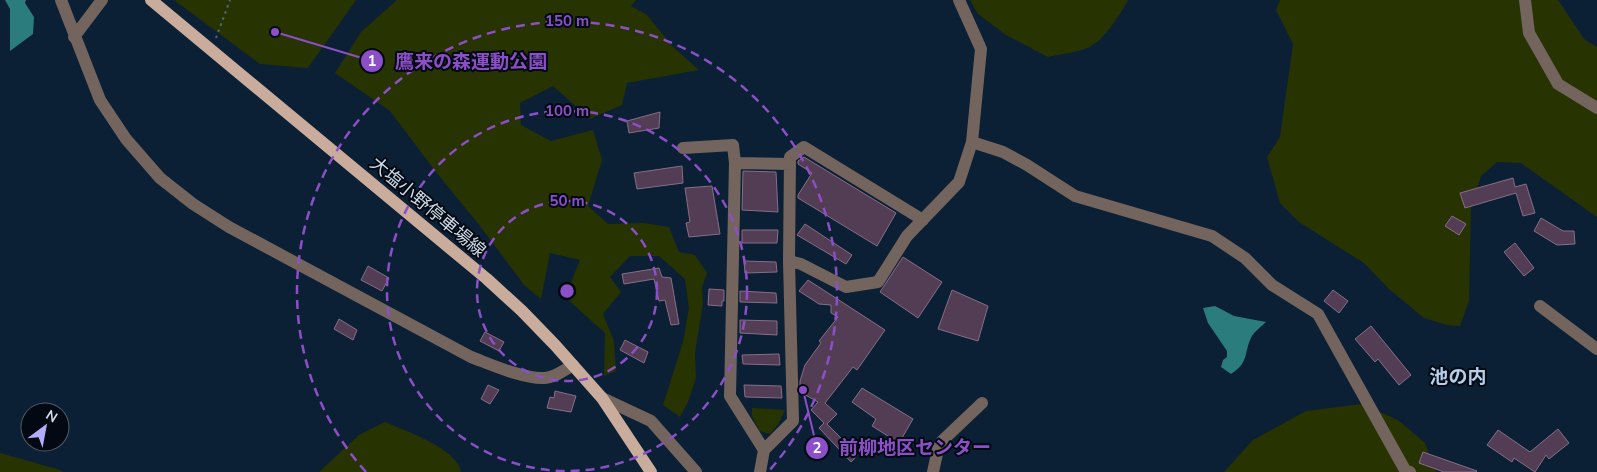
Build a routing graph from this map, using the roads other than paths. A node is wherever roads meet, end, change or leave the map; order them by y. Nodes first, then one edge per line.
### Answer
1 (61, 0) edge
2 (102, 0) edge
3 (151, 0) edge
4 (960, 0) edge
5 (1525, 0) edge
6 (74, 37) junction
7 (1597, 108) edge
8 (972, 142) junction
9 (683, 148) dead end
10 (735, 163) junction
11 (790, 164) junction
12 (923, 220) junction
13 (790, 261) junction
14 (1540, 306) dead end
15 (1597, 349) edge
16 (572, 365) junction
17 (602, 398) junction
18 (982, 403) dead end
19 (764, 450) junction
20 (650, 472) edge
21 (696, 472) edge
22 (760, 472) edge
23 (933, 472) edge
24 (1410, 472) edge

1 - 6 street
2 - 6 street
3 - 16 main road, 大塩小野停車場線
4 - 8 street
5 - 7 street
6 - 16 street
8 - 12 street
8 - 24 street
9 - 10 street
10 - 11 street
10 - 19 street
11 - 12 street
11 - 13 street
12 - 13 street
13 - 19 street
14 - 15 street
16 - 17 main road, 大塩小野停車場線
17 - 20 main road, 大塩小野停車場線
17 - 21 street
18 - 23 street
19 - 22 street

